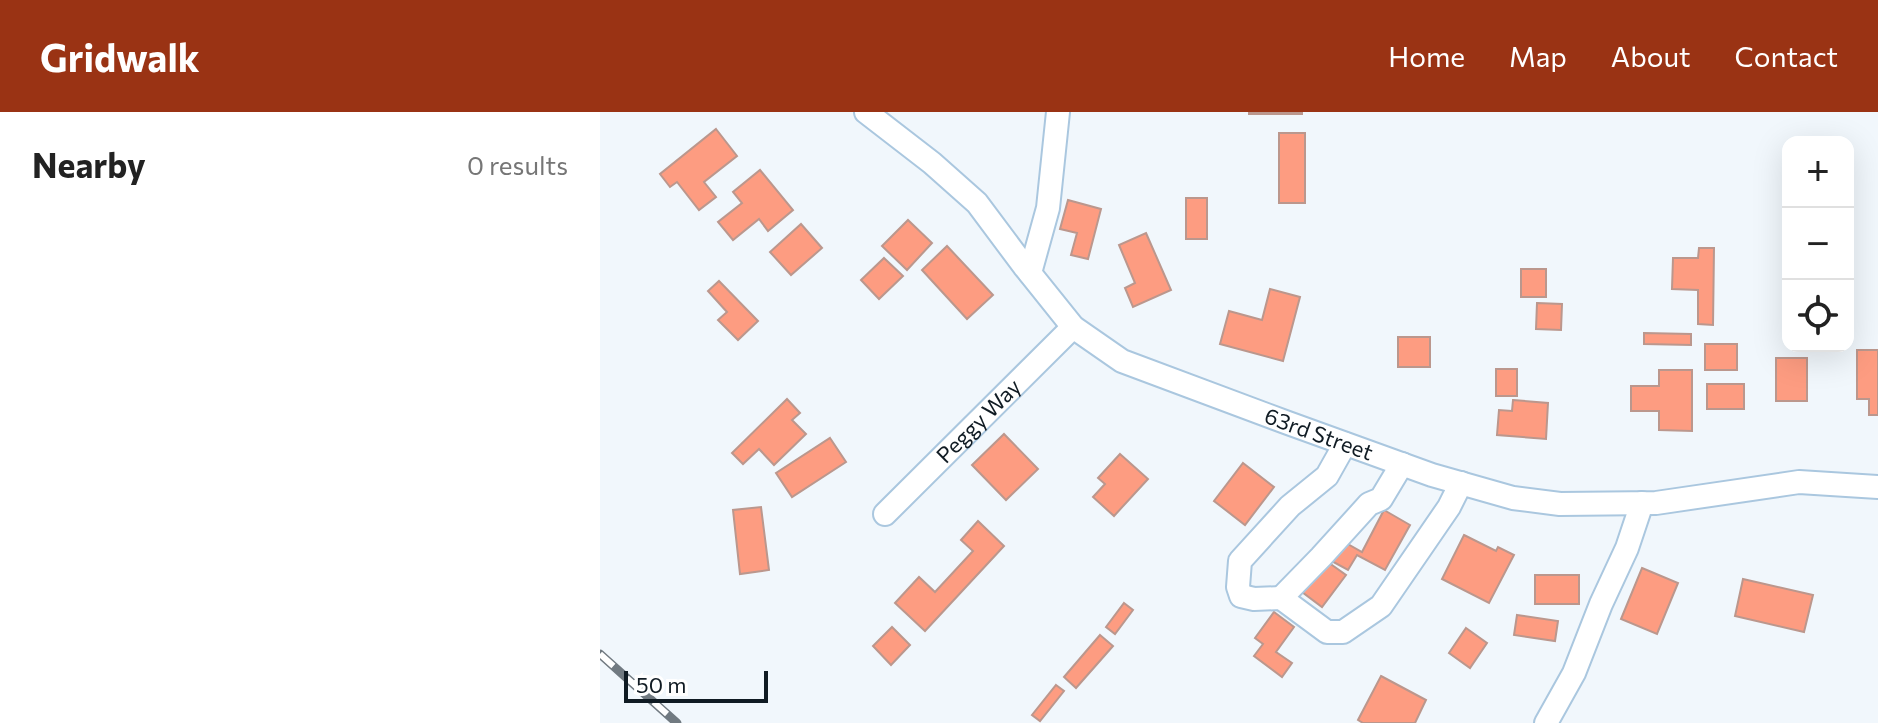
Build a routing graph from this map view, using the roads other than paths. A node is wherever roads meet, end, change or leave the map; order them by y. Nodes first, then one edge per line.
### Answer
1 (1058, 112) edge
2 (869, 113) edge
3 (1030, 273) junction
4 (1073, 327) junction
5 (1345, 444) junction
6 (1402, 464) junction
7 (1461, 483) junction
8 (1878, 487) edge
9 (1642, 503) junction
10 (885, 514) dead end
11 (1281, 598) junction
12 (1546, 723) edge

1 - 3 street
2 - 3 street, 63rd Street
3 - 4 street, 63rd Street
4 - 5 street, 63rd Street
4 - 10 street, Peggy Way
5 - 6 street, 63rd Street
5 - 11 street
6 - 7 street, 63rd Street
6 - 11 street
7 - 9 street, 63rd Street
7 - 11 street
8 - 9 street, 63rd Street
9 - 12 street

